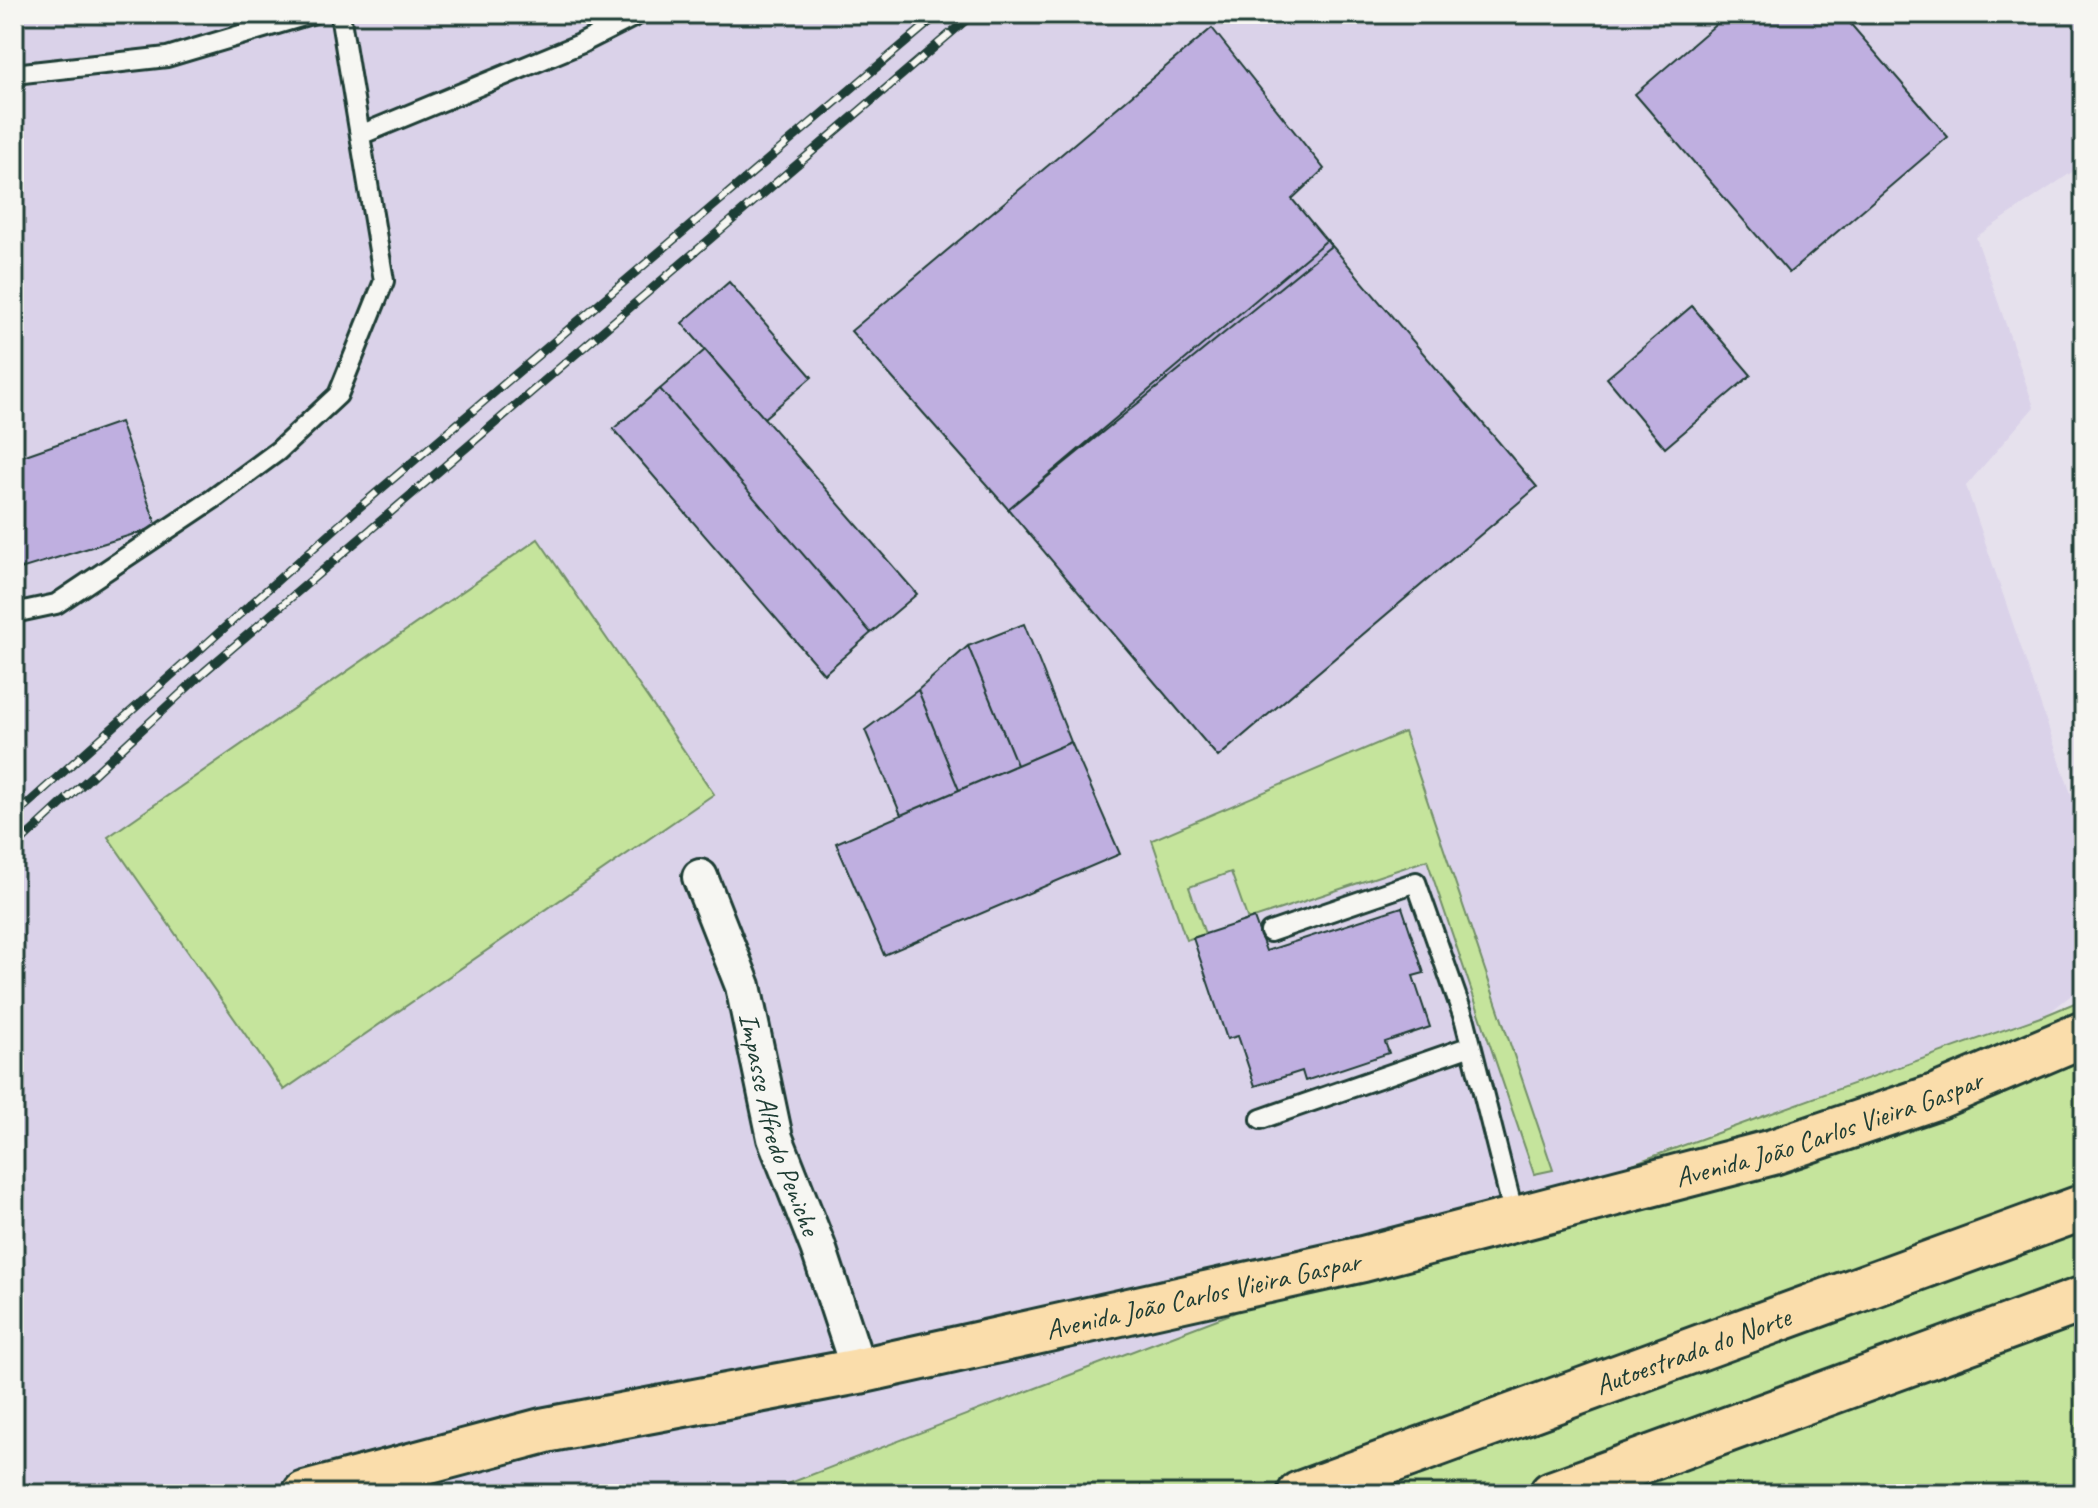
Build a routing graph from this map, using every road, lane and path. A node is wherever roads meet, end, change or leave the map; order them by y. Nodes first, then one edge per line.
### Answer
1 (311, 14) edge
2 (340, 14) edge
3 (639, 14) edge
4 (14, 74) edge
5 (360, 135) junction
6 (14, 613) edge
7 (700, 877) dead end
8 (1270, 932) dead end
9 (2084, 1034) edge
10 (1471, 1046) junction
11 (1261, 1119) dead end
12 (2084, 1207) edge
13 (1515, 1219) junction
14 (2084, 1299) edge
15 (859, 1371) junction
16 (305, 1494) edge
17 (1300, 1494) edge
18 (1552, 1494) edge

1 - 4 lane
2 - 5 lane
3 - 5 lane
5 - 6 lane
7 - 15 street, Impasse Alfredo Peniche
8 - 10 lane
9 - 13 main road, Avenida João Carlos Vieira Gaspar
10 - 11 lane
10 - 13 lane
12 - 17 main road, Autoestrada do Norte
13 - 15 main road, Avenida João Carlos Vieira Gaspar
14 - 18 main road
15 - 16 main road, Avenida João Carlos Vieira Gaspar

